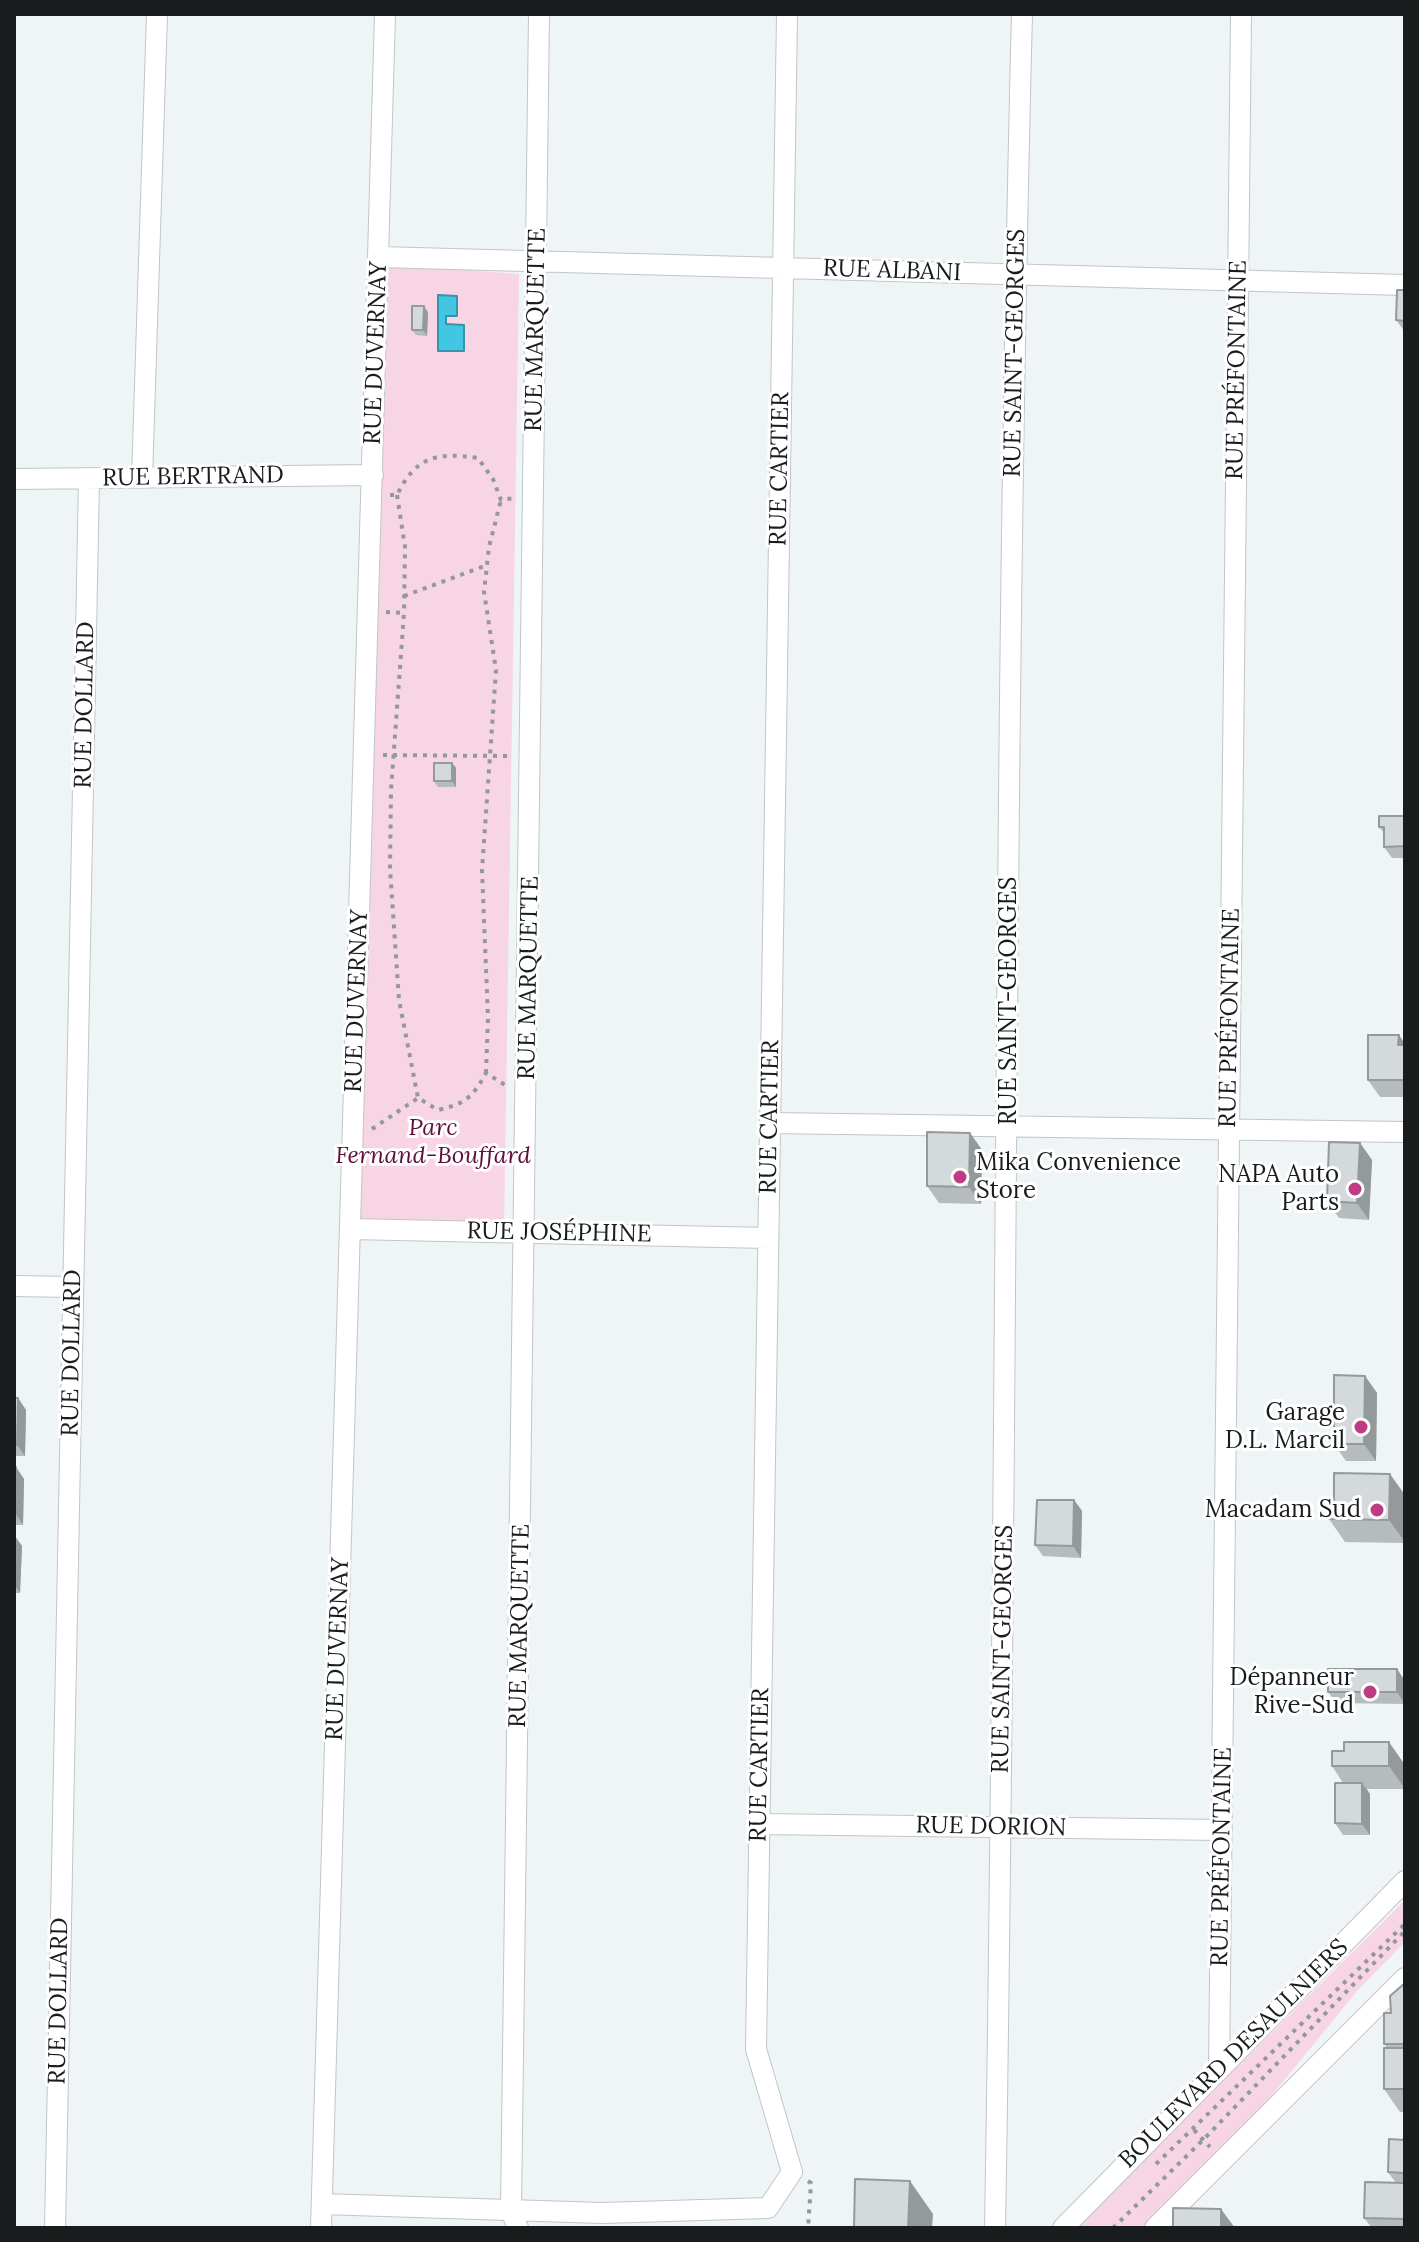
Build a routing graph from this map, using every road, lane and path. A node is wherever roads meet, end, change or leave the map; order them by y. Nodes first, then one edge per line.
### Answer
1 (157, 14) edge
2 (385, 14) edge
3 (539, 14) edge
4 (787, 14) edge
5 (1022, 14) edge
6 (1241, 14) edge
7 (379, 257) junction
8 (537, 261) junction
9 (783, 268) junction
10 (1015, 274) junction
11 (1237, 280) junction
12 (1405, 285) edge
13 (373, 475) junction
14 (142, 478) junction
15 (14, 479) edge
16 (89, 479) junction
17 (397, 495) junction
18 (534, 496) junction
19 (372, 497) junction
20 (501, 500) junction
21 (487, 565) junction
22 (404, 596) junction
23 (368, 611) junction
24 (404, 613) junction
25 (364, 755) junction
26 (394, 755) junction
27 (491, 756) junction
28 (531, 756) junction
29 (486, 1073) junction
30 (418, 1098) junction
31 (527, 1098) junction
32 (770, 1123) junction
33 (1008, 1126) junction
34 (1229, 1129) junction
35 (1405, 1132) edge
36 (353, 1141) junction
37 (350, 1229) junction
38 (525, 1233) junction
39 (768, 1238) junction
40 (14, 1286) edge
41 (73, 1287) junction
42 (760, 1824) junction
43 (1002, 1827) junction
44 (1222, 1830) junction
45 (1405, 1881) edge
46 (1405, 1924) edge
47 (1405, 1931) edge
48 (1405, 1978) edge
49 (1219, 2069) junction
50 (1179, 2110) junction
51 (1194, 2129) junction
52 (1204, 2139) junction
53 (1223, 2160) junction
54 (1153, 2168) dead end
55 (792, 2172) junction
56 (322, 2204) junction
57 (602, 2213) junction
58 (515, 2220) edge
59 (55, 2228) edge
60 (321, 2228) edge
61 (585, 2228) edge
62 (808, 2228) edge
63 (995, 2228) edge
64 (1063, 2228) edge
65 (1113, 2228) edge
66 (1155, 2228) edge

1 - 14 street
2 - 7 street, RUE DUVERNAY
3 - 8 street, RUE MARQUETTE
4 - 9 street, RUE CARTIER
5 - 10 street, RUE SAINT-GEORGES
6 - 11 street, RUE PRÉFONTAINE
7 - 8 street, RUE ALBANI
7 - 13 street, RUE DUVERNAY
8 - 9 street, RUE ALBANI
8 - 18 street, RUE MARQUETTE
9 - 10 street, RUE ALBANI
9 - 32 street, RUE CARTIER
10 - 11 street, RUE ALBANI
10 - 33 street, RUE SAINT-GEORGES
11 - 12 street, RUE ALBANI
11 - 34 street, RUE PRÉFONTAINE
13 - 14 street, RUE BERTRAND
13 - 19 street, RUE DUVERNAY
14 - 16 street, RUE BERTRAND
15 - 16 street, RUE BERTRAND
16 - 41 street, RUE DOLLARD
17 - 19 path
17 - 20 path
17 - 22 path
18 - 20 path
18 - 28 street, RUE MARQUETTE
19 - 23 street, RUE DUVERNAY
20 - 21 path
21 - 22 path
21 - 27 path
22 - 24 path
23 - 24 path
23 - 25 street, RUE DUVERNAY
24 - 26 path
25 - 26 path
25 - 36 street, RUE DUVERNAY
26 - 27 path
26 - 30 path
27 - 28 path
27 - 29 path
28 - 31 street, RUE MARQUETTE
29 - 30 path
29 - 31 path
30 - 36 path
31 - 38 street, RUE MARQUETTE
32 - 33 street
32 - 39 street, RUE CARTIER
33 - 34 street
33 - 43 street, RUE SAINT-GEORGES
34 - 35 street
34 - 44 street, RUE PRÉFONTAINE
36 - 37 street, RUE DUVERNAY
37 - 38 street, RUE JOSÉPHINE
37 - 56 street, RUE DUVERNAY
38 - 39 street, RUE JOSÉPHINE
38 - 58 street, RUE MARQUETTE
39 - 42 street, RUE CARTIER
40 - 41 street
41 - 59 street, RUE DOLLARD
42 - 43 street, RUE DORION
42 - 55 street, RUE CARTIER
43 - 44 street, RUE DORION
43 - 63 street, RUE SAINT-GEORGES
44 - 49 street, RUE PRÉFONTAINE
45 - 49 street, BOULEVARD DESAULNIERS
46 - 51 path
47 - 52 path
48 - 53 street
49 - 50 street, BOULEVARD DESAULNIERS
50 - 51 path
50 - 64 street, BOULEVARD DESAULNIERS
51 - 52 path
51 - 54 path
52 - 53 path
52 - 65 path
53 - 66 street
55 - 57 street
55 - 62 path
56 - 58 street
56 - 60 street, RUE DUVERNAY
57 - 58 street
57 - 61 street

